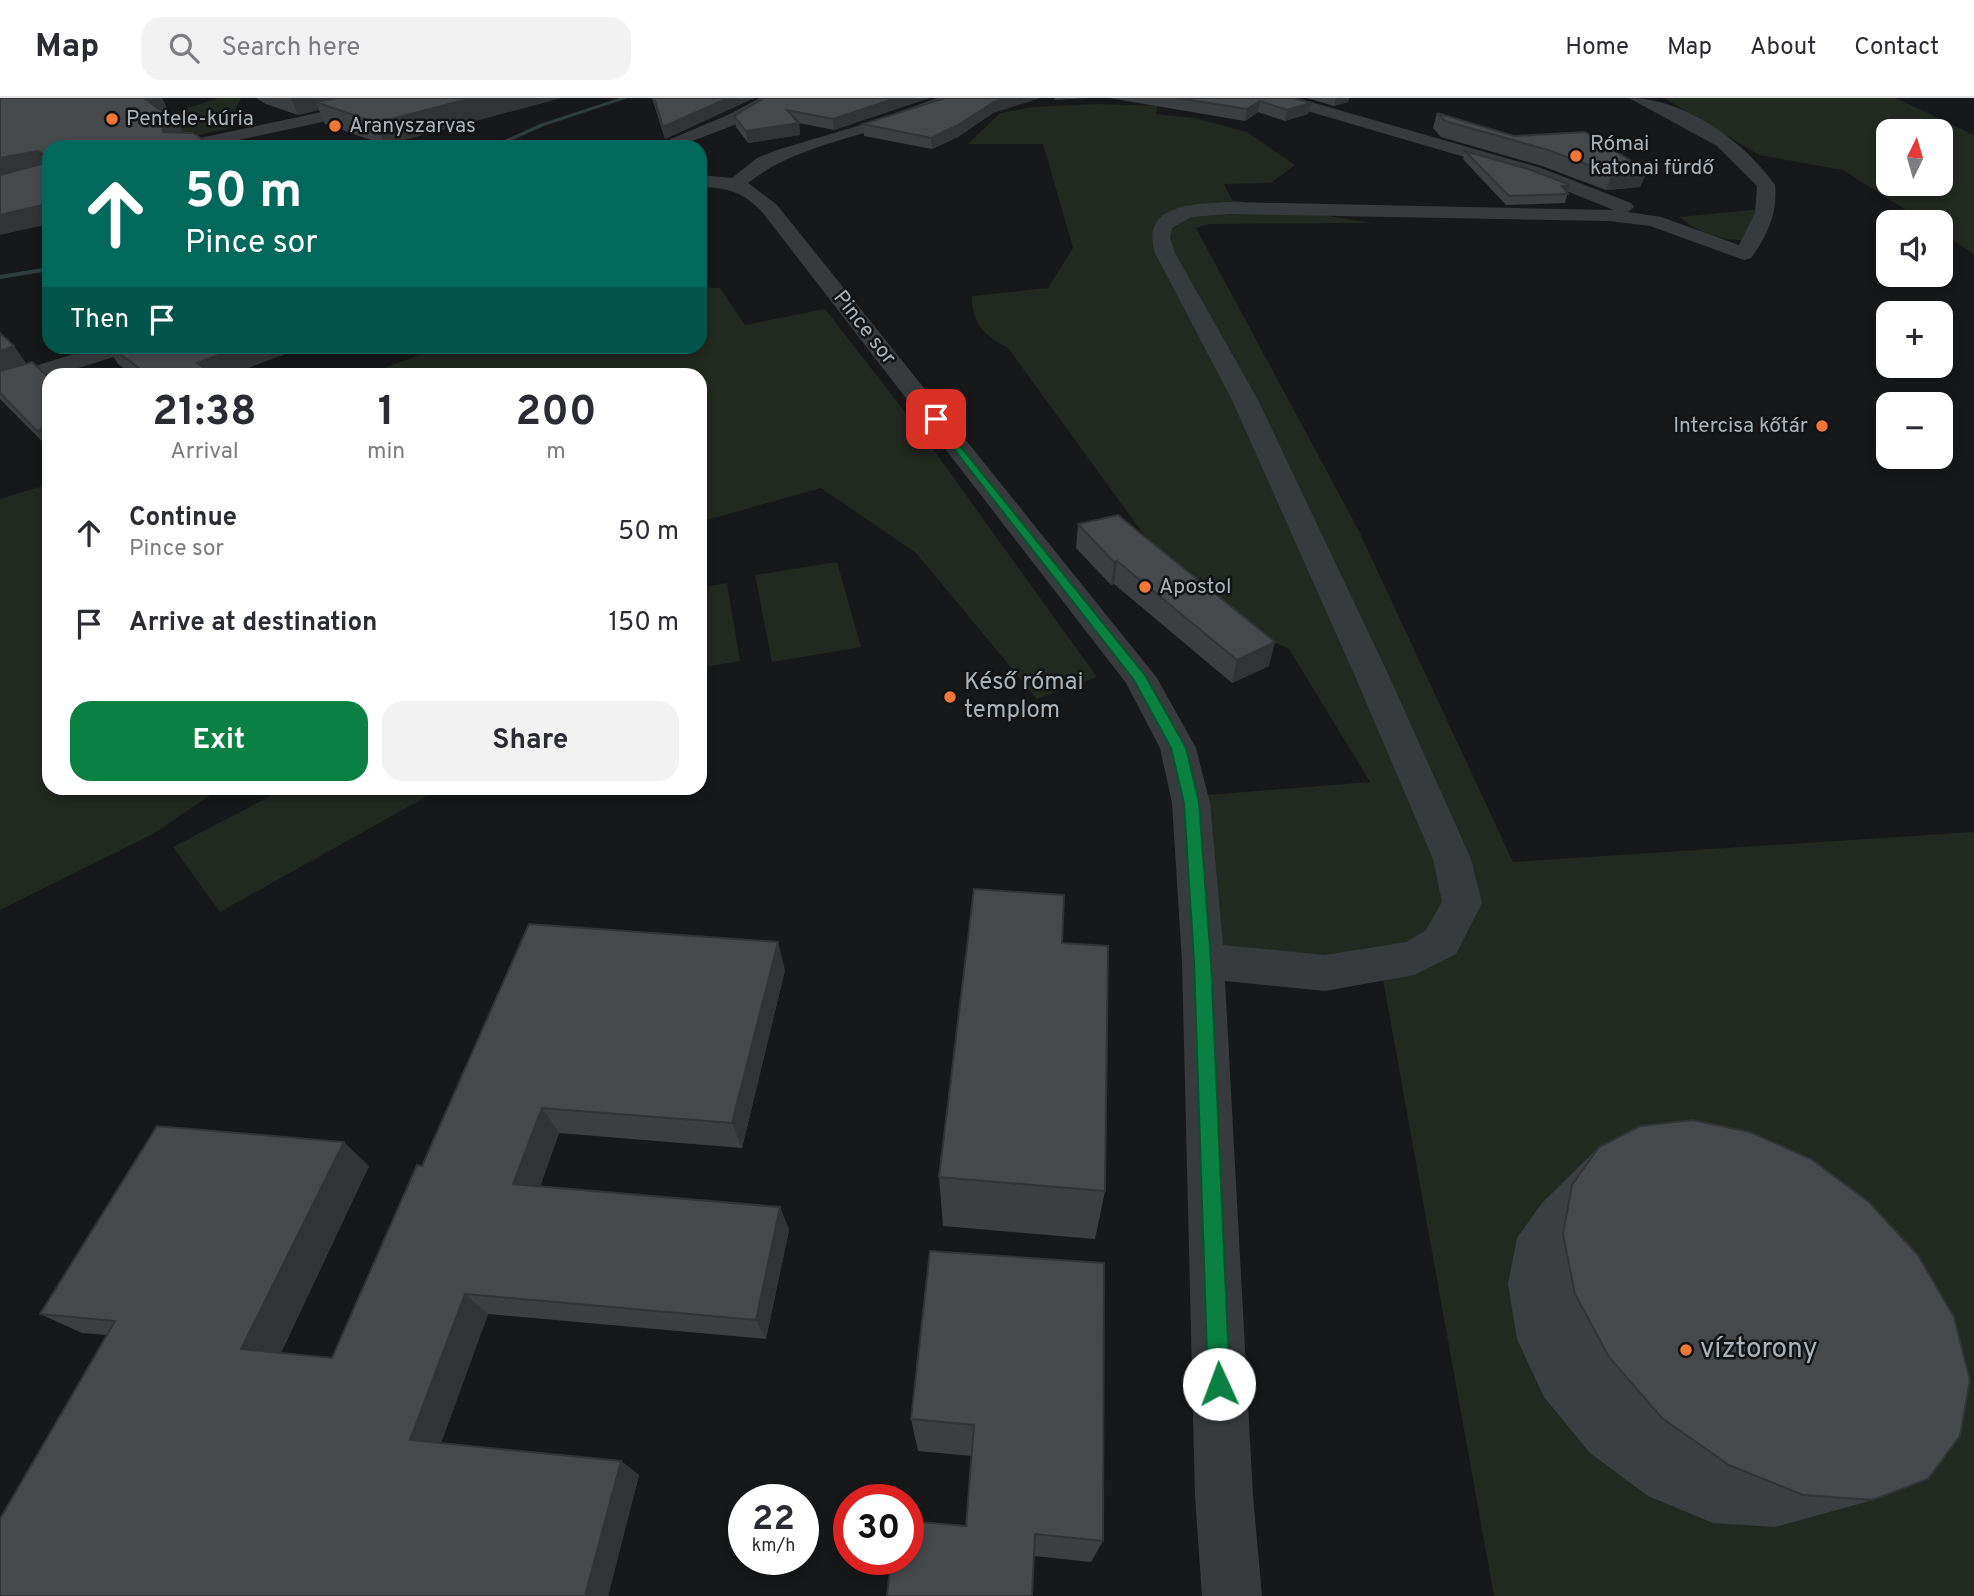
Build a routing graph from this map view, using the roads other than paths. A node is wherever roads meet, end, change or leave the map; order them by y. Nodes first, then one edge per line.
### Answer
1 (410, 98) edge
2 (772, 98) edge
3 (951, 98) edge
4 (1279, 98) edge
5 (1637, 98) edge
6 (261, 111) dead end
7 (264, 129) junction
8 (214, 140) edge
9 (265, 140) edge
10 (680, 140) edge
11 (707, 181) edge
12 (737, 183) junction
13 (1645, 218) junction
14 (99, 354) edge
15 (54, 368) edge
16 (42, 372) edge
17 (0, 385) edge
18 (1203, 961) junction
19 (1232, 1596) edge

1 - 7 street
2 - 10 street
3 - 12 street
4 - 13 street
5 - 13 street
6 - 7 street
7 - 8 street
7 - 9 street
11 - 12 street
12 - 18 street, Pince sor
13 - 18 street
14 - 15 street
16 - 17 street
18 - 19 street, Pince sor

